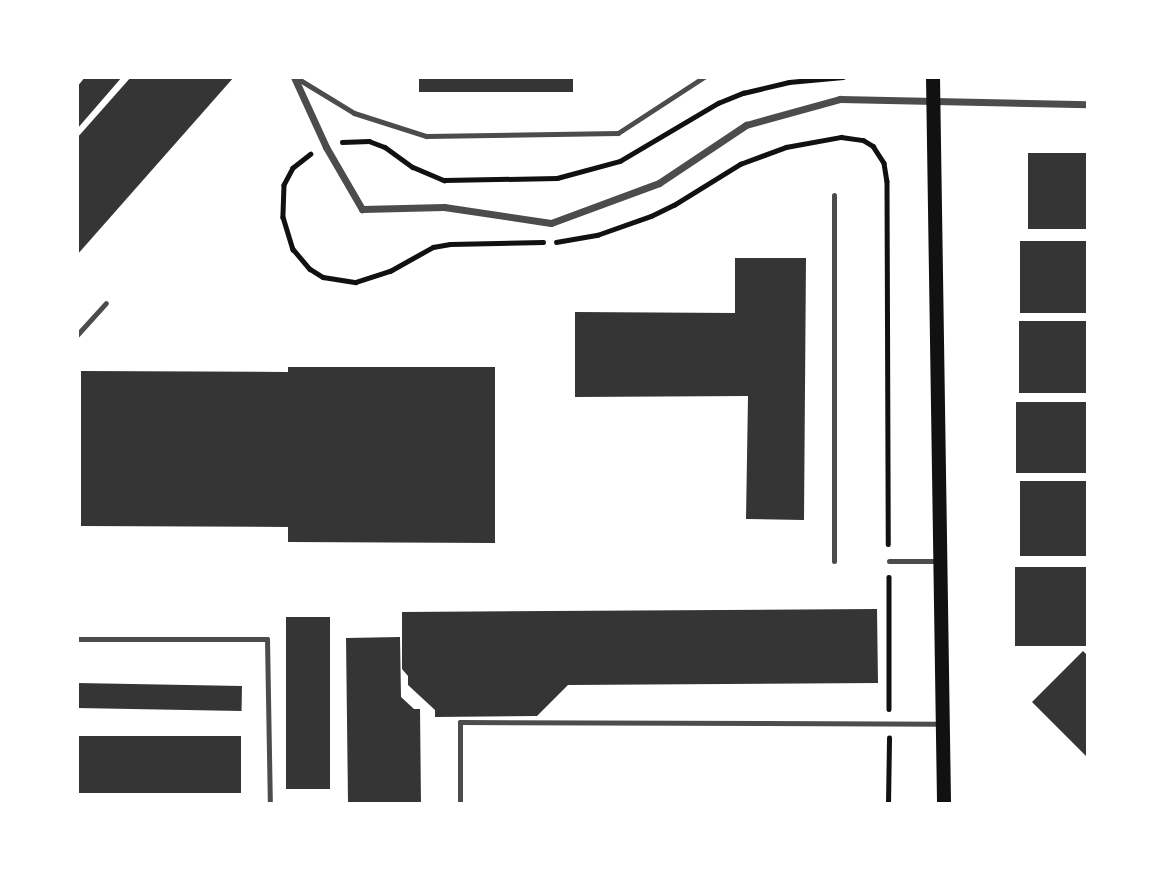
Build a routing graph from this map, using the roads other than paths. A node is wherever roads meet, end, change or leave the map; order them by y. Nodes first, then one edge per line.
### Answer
1 (294, 77) edge
2 (704, 77) edge
3 (933, 77) edge
4 (933, 100) junction
5 (1088, 104) edge
6 (834, 195) dead end
7 (106, 303) dead end
8 (77, 335) edge
9 (834, 561) dead end
10 (888, 561) road end
11 (940, 561) junction
12 (77, 639) edge
13 (942, 724) junction
14 (270, 804) edge
15 (460, 804) edge
16 (944, 804) edge

1 - 2 lane
1 - 4 street
3 - 4 main road
4 - 5 street
4 - 11 main road
6 - 9 lane
7 - 8 lane
10 - 11 lane
11 - 13 main road
12 - 14 lane
13 - 15 lane
13 - 16 main road

